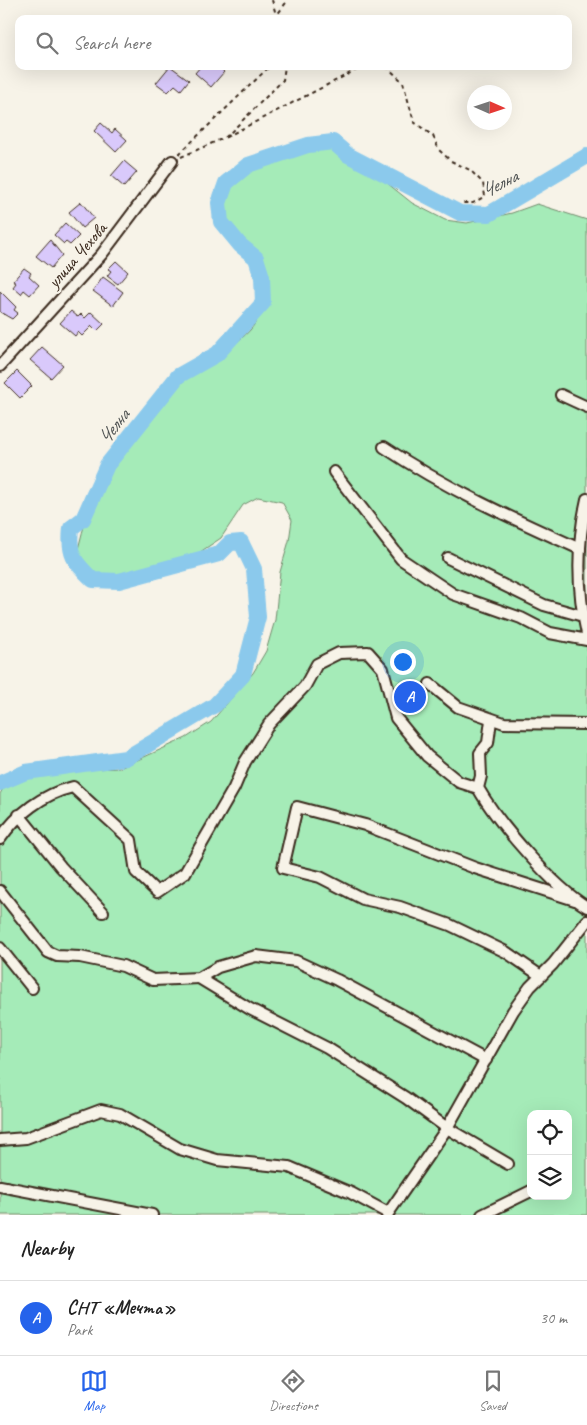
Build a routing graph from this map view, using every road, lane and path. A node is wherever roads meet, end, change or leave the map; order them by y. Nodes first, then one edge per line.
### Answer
1 (272, 0) edge
2 (288, 0) edge
3 (276, 15) joint
4 (266, 70) edge
5 (285, 70) edge
6 (356, 70) edge
7 (390, 70) edge
8 (226, 137) junction
9 (172, 161) junction
10 (463, 203) dead end
11 (0, 366) edge
12 (561, 395) dead end
13 (587, 408) edge
14 (384, 448) dead end
15 (334, 472) dead end
16 (587, 499) edge
17 (580, 549) junction
18 (448, 558) dead end
19 (583, 616) junction
20 (587, 634) edge
21 (587, 640) edge
22 (430, 684) dead end
23 (491, 720) junction
24 (587, 724) edge
25 (478, 788) junction
26 (19, 815) junction
27 (0, 840) edge
28 (0, 891) edge
29 (575, 900) junction
30 (587, 907) edge
31 (103, 912) dead end
32 (587, 921) edge
33 (0, 948) edge
34 (541, 976) junction
35 (199, 978) junction
36 (32, 988) dead end
37 (486, 1060) junction
38 (447, 1128) junction
39 (0, 1140) edge
40 (508, 1164) dead end
41 (0, 1186) edge
42 (527, 1193) edge
43 (387, 1214) edge
44 (152, 1215) edge
45 (482, 1215) edge

1 - 3 path
2 - 3 path
4 - 9 path
5 - 8 path
6 - 8 path
7 - 10 path
8 - 9 path
9 - 11 street, улица Чехова
12 - 13 street
14 - 17 street
15 - 21 street
16 - 17 street
17 - 19 street
18 - 19 street
19 - 20 street
22 - 23 street
23 - 24 street
23 - 25 street
25 - 26 street
25 - 29 street
26 - 27 street
26 - 31 street
28 - 35 street
29 - 30 street
29 - 34 street
32 - 34 street
33 - 36 street
34 - 37 street
35 - 37 street
35 - 38 street
37 - 38 street
38 - 40 street
38 - 43 street
39 - 43 street
41 - 44 street
42 - 45 street

